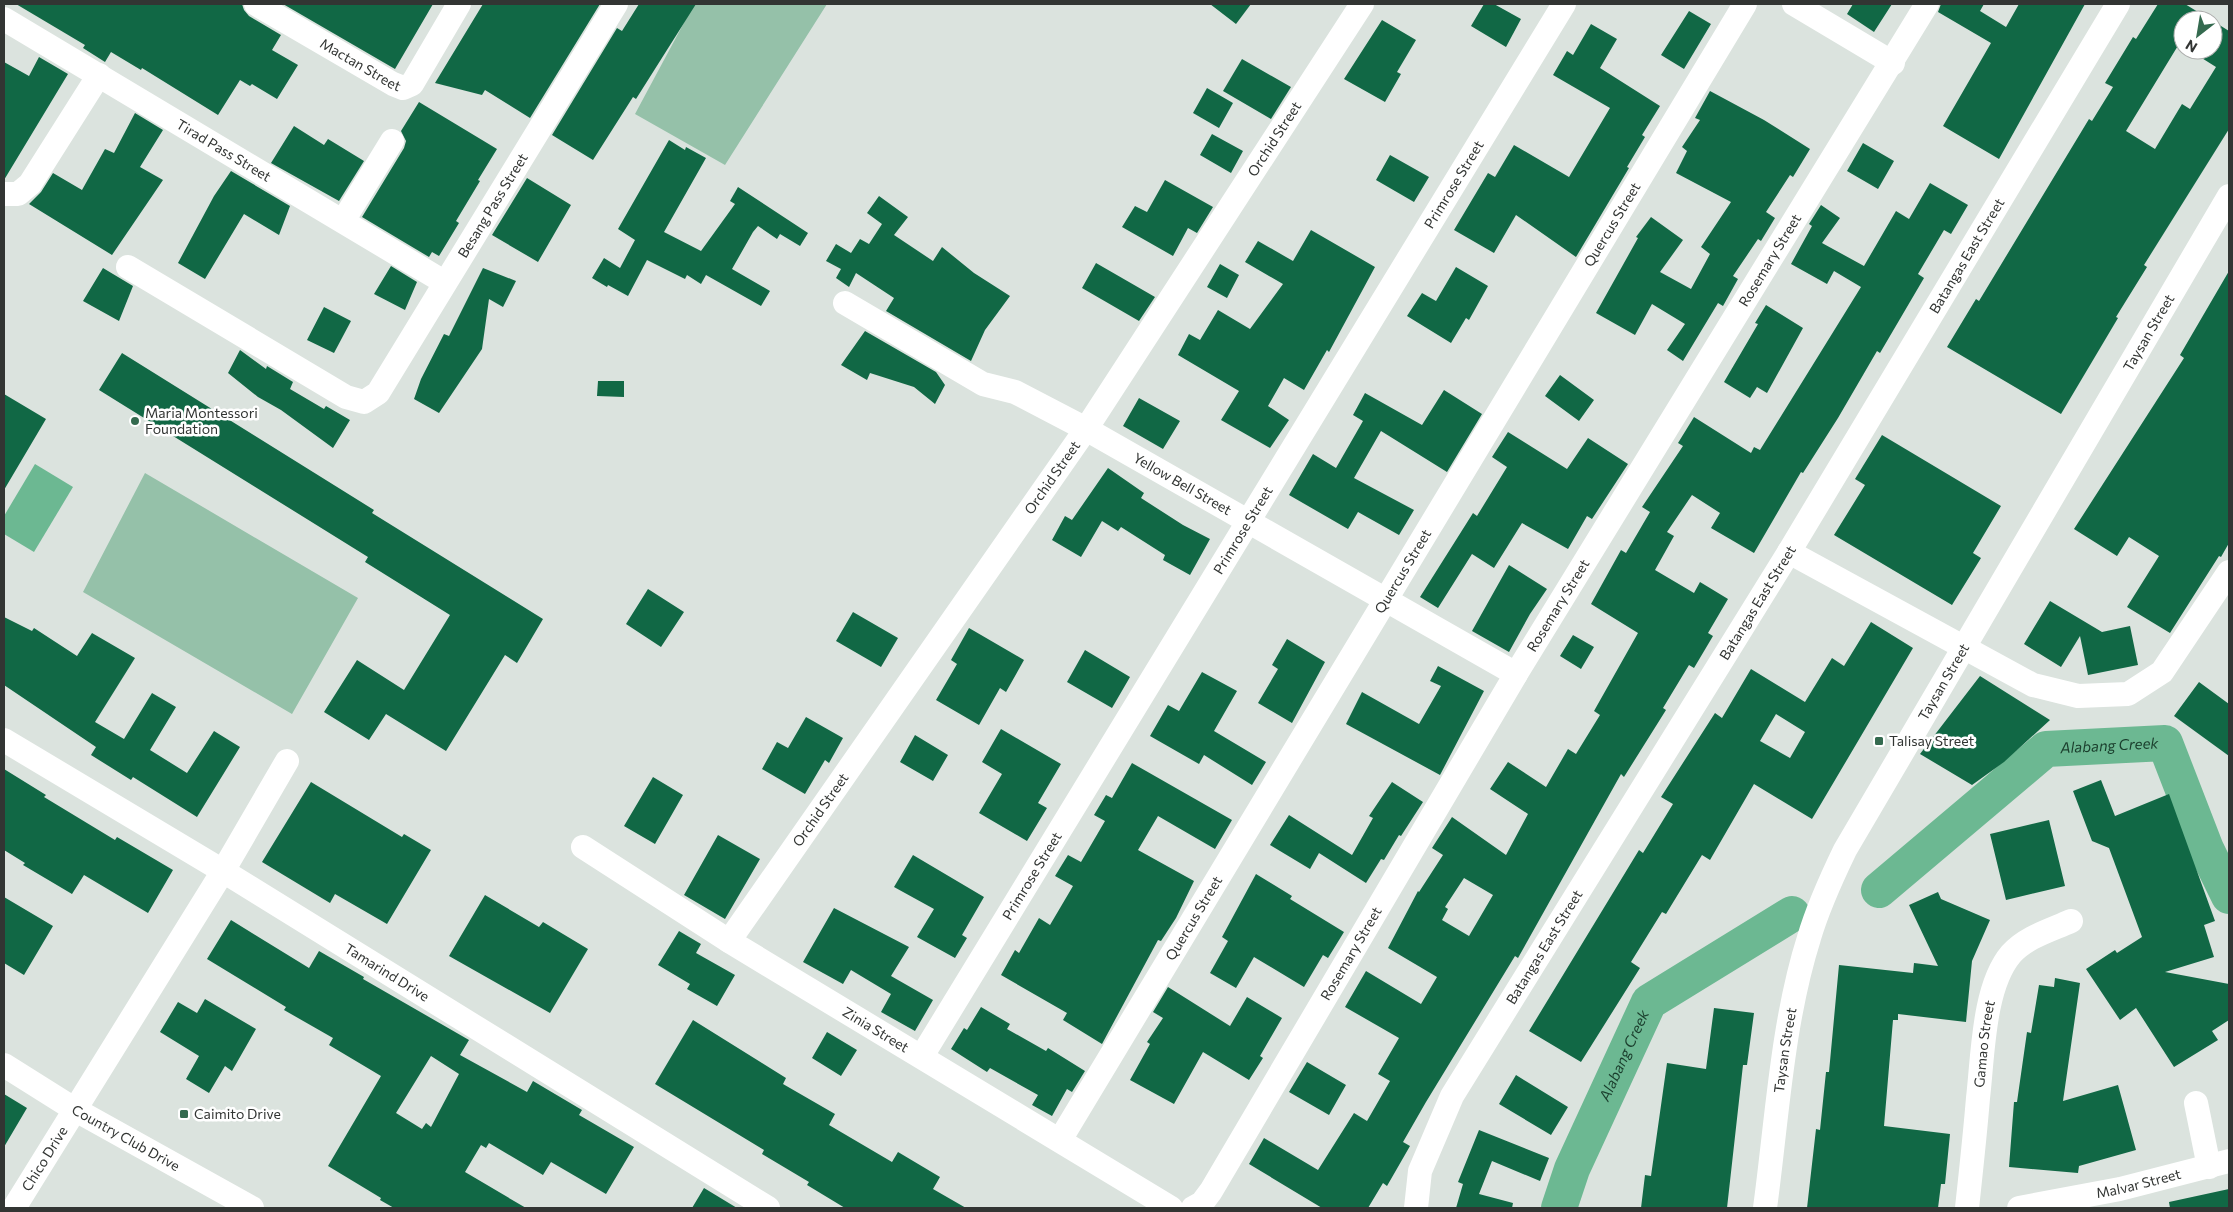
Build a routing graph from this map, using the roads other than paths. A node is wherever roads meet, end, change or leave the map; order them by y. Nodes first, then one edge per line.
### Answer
1 (256, 4) edge
2 (459, 4) edge
3 (616, 4) edge
4 (1362, 4) edge
5 (1564, 4) edge
6 (1745, 4) edge
7 (1794, 4) edge
8 (1927, 4) edge
9 (2118, 4) edge
10 (4, 19) edge
11 (1892, 63) junction
12 (99, 75) junction
13 (392, 141) dead end
14 (4, 194) edge
15 (2229, 196) edge
16 (344, 221) junction
17 (128, 267) dead end
18 (444, 282) junction
19 (845, 303) dead end
20 (1086, 429) junction
21 (1248, 521) junction
22 (1789, 552) junction
23 (2229, 572) edge
24 (1386, 599) junction
25 (1965, 649) junction
26 (1516, 674) junction
27 (4, 740) edge
28 (287, 761) dead end
29 (582, 847) dead end
30 (223, 871) junction
31 (2071, 921) dead end
32 (729, 941) junction
33 (922, 1056) junction
34 (4, 1064) edge
35 (2196, 1103) dead end
36 (74, 1108) junction
37 (1060, 1140) junction
38 (2219, 1164) edge
39 (14, 1208) edge
40 (252, 1208) edge
41 (768, 1208) edge
42 (1171, 1208) edge
43 (1193, 1208) edge
44 (1416, 1208) edge
45 (1765, 1208) edge
46 (1967, 1208) edge
47 (2019, 1208) edge

1 - 2 street, Mactan Street
3 - 18 street, Besang Pass Street
4 - 20 street, Orchid Street
5 - 21 street, Primrose Street
6 - 24 street, Quercus Street
7 - 11 street
8 - 11 street, Rosemary Street
9 - 22 street, Batangas East Street
10 - 12 street, Tirad Pass Street
11 - 26 street, Rosemary Street
12 - 14 street
12 - 16 street, Tirad Pass Street
13 - 16 street
15 - 25 street, Taysan Street
16 - 18 street, Tirad Pass Street
17 - 18 street, Besang Pass Street
19 - 20 street, Yellow Bell Street
20 - 21 street, Yellow Bell Street
20 - 32 street, Orchid Street
21 - 24 street, Yellow Bell Street
21 - 33 street, Primrose Street
22 - 25 street
22 - 44 street, Batangas East Street
23 - 25 street
24 - 26 street, Yellow Bell Street
24 - 37 street, Quercus Street
25 - 45 street, Taysan Street
26 - 43 street, Rosemary Street
27 - 30 street, Tamarind Drive
28 - 30 street
29 - 32 street, Zinia Street
30 - 36 street
30 - 41 street, Tamarind Drive
31 - 46 street, Gamao Street
32 - 33 street, Zinia Street
33 - 37 street, Zinia Street
34 - 36 street, Country Club Drive
35 - 38 street
36 - 39 street, Chico Drive
36 - 40 street, Country Club Drive
37 - 42 street, Zinia Street
38 - 47 street, Malvar Street

